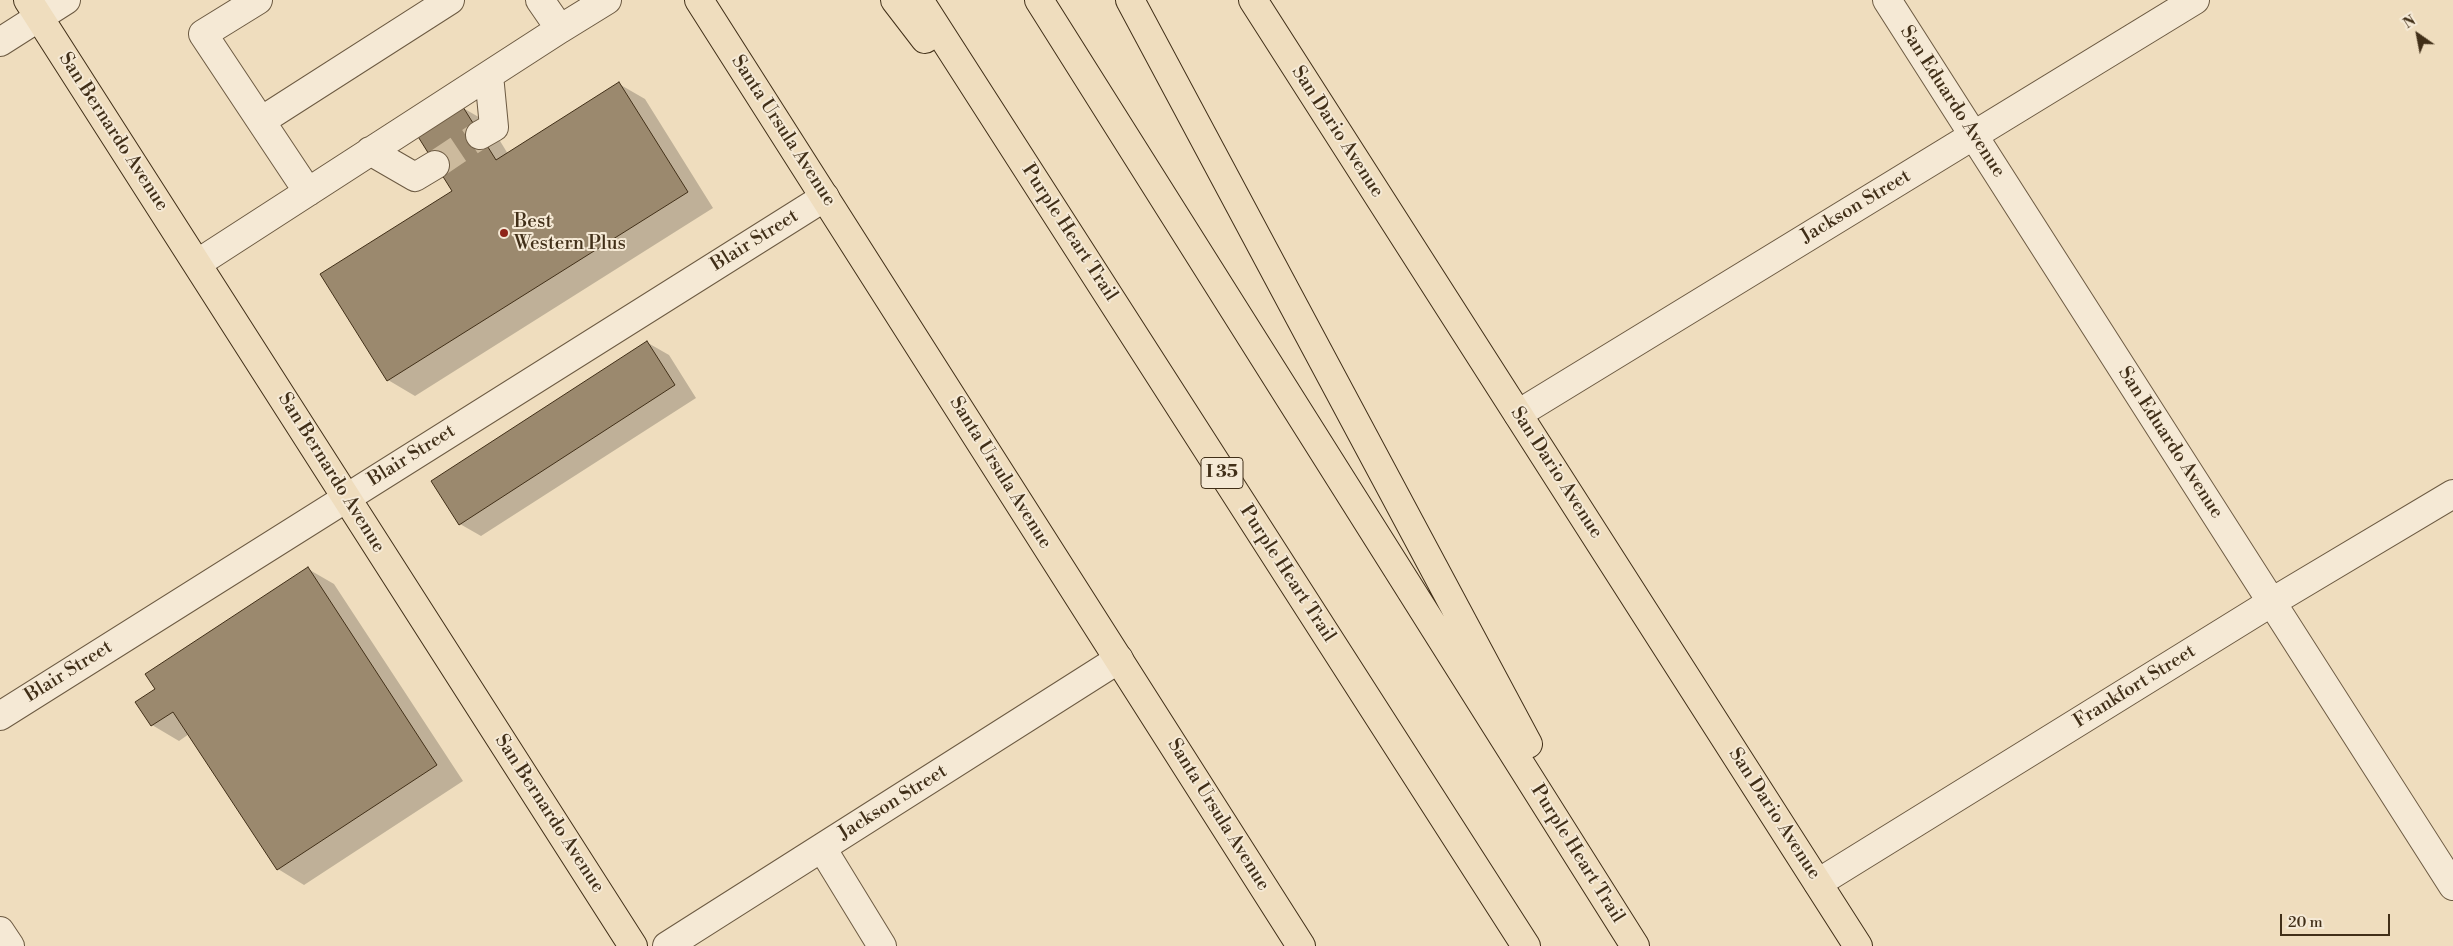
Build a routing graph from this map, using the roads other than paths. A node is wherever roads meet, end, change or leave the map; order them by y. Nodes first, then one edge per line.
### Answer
1 (66, 0) edge
2 (258, 0) edge
3 (450, 0) edge
4 (540, 0) edge
5 (607, 0) edge
6 (699, 0) edge
7 (895, 0) edge
8 (919, 0) edge
9 (1039, 0) edge
10 (1130, 0) edge
11 (1253, 0) edge
12 (1886, 0) edge
13 (2195, 0) edge
14 (34, 9) edge
15 (560, 29) junction
16 (0, 42) edge
17 (489, 75) junction
18 (261, 121) junction
19 (480, 135) tunnel mouth
20 (1973, 136) junction
21 (370, 151) junction
22 (436, 165) tunnel mouth
23 (308, 192) junction
24 (825, 197) junction
25 (1054, 210) junction
26 (198, 263) junction
27 (1518, 414) junction
28 (2453, 494) edge
29 (346, 498) junction
30 (2272, 602) junction
31 (1119, 659) junction
32 (0, 716) edge
33 (822, 848) junction
34 (1818, 883) junction
35 (2453, 886) edge
36 (0, 931) edge
37 (10, 946) edge
38 (634, 946) edge
39 (667, 946) edge
40 (882, 946) edge
41 (1301, 946) edge
42 (1526, 946) edge
43 (1636, 946) edge
44 (1858, 946) edge

1 - 14 street
2 - 18 street
3 - 18 street
4 - 15 street
5 - 15 street
6 - 24 main road, Santa Ursula Avenue
7 - 25 main road
8 - 25 main road, Purple Heart Trail / I 35
9 - 43 main road, Purple Heart Trail
10 - 43 main road
11 - 27 main road, San Dario Avenue
12 - 20 street, San Eduardo Avenue
13 - 20 street, Jackson Street
14 - 16 street
14 - 26 main road, San Bernardo Avenue
15 - 17 street
17 - 19 street
17 - 21 street
18 - 23 street
20 - 27 street, Jackson Street
20 - 30 street, San Eduardo Avenue
21 - 22 street
21 - 23 street
23 - 26 street
24 - 29 street, Blair Street
24 - 31 main road, Santa Ursula Avenue
25 - 42 main road, Purple Heart Trail / I 35
26 - 29 main road, San Bernardo Avenue
27 - 34 main road, San Dario Avenue
28 - 30 street, Frankfort Street
29 - 32 street, Blair Street
29 - 38 main road, San Bernardo Avenue
30 - 34 street, Frankfort Street
30 - 35 street, San Eduardo Avenue
31 - 33 street, Jackson Street
31 - 41 main road, Santa Ursula Avenue
33 - 39 street, Jackson Street
33 - 40 street
34 - 44 main road, San Dario Avenue
36 - 37 street

